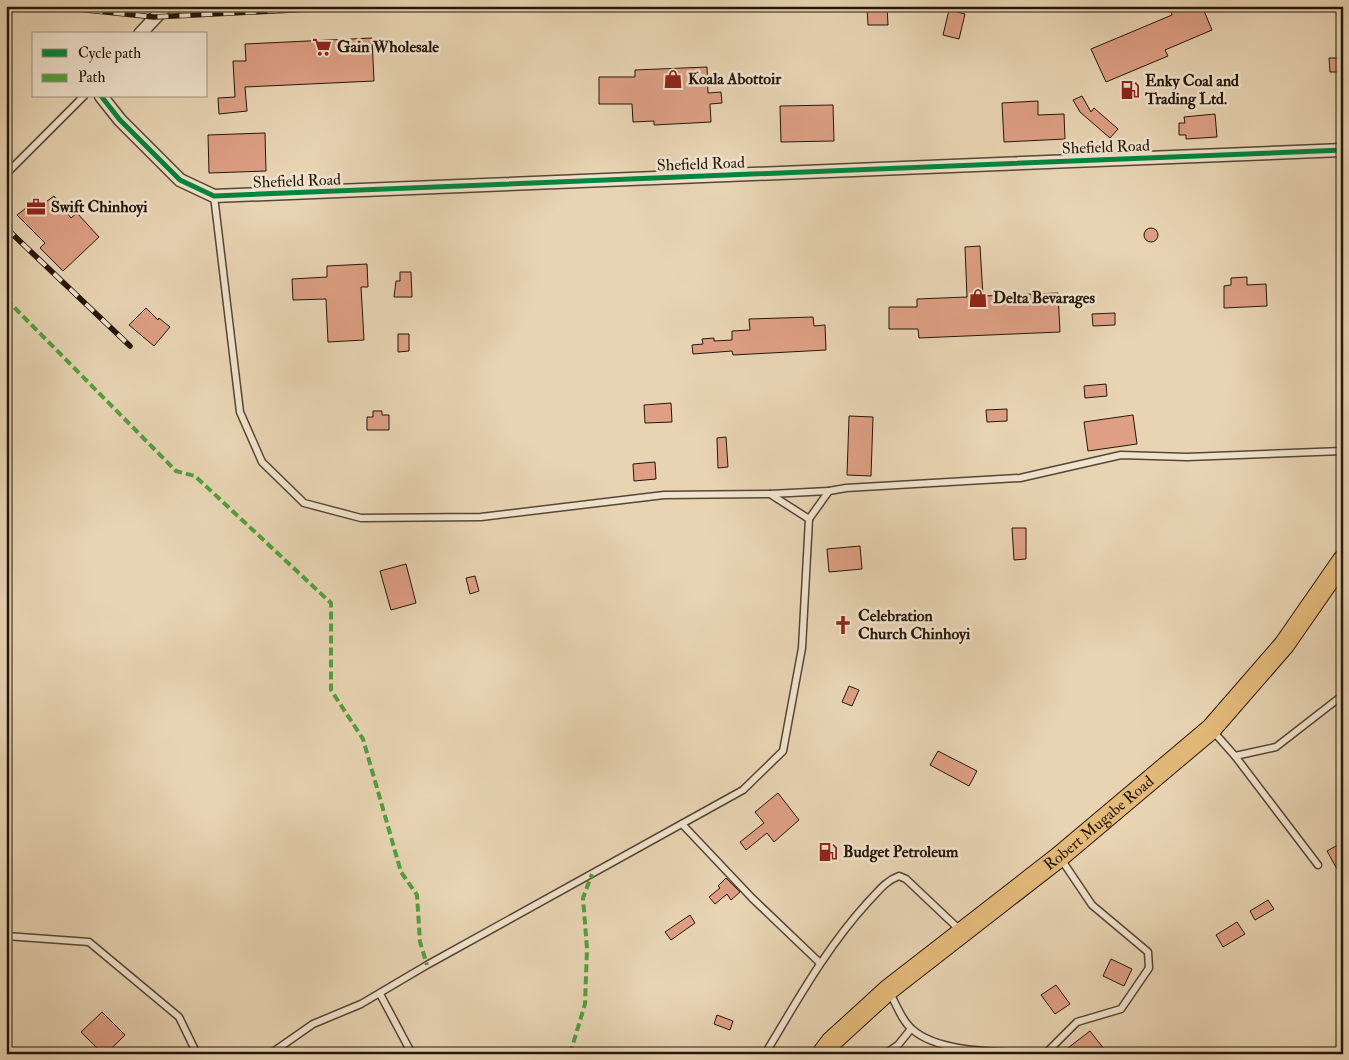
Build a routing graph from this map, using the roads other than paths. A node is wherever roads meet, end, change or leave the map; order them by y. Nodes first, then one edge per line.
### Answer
1 (166, 6) edge
2 (142, 32) edge
3 (82, 98) edge
4 (103, 98) edge
5 (1343, 150) edge
6 (6, 174) edge
7 (214, 196) junction
8 (1343, 451) edge
9 (829, 491) junction
10 (770, 494) junction
11 (809, 519) junction
12 (1343, 560) edge
13 (1343, 695) edge
14 (1212, 729) junction
15 (1235, 756) junction
16 (682, 824) junction
17 (1059, 857) junction
18 (1318, 865) dead end
19 (962, 931) junction
20 (6, 936) edge
21 (820, 962) junction
22 (888, 990) junction
23 (380, 994) junction
24 (911, 1029) junction
25 (964, 1051) edge
26 (197, 1054) edge
27 (270, 1054) edge
28 (412, 1054) edge
29 (765, 1054) edge
30 (822, 1054) edge
31 (885, 1054) edge

1 - 2 street
3 - 6 lane
4 - 7 street, Shefield Road
5 - 7 street, Shefield Road
7 - 10 lane
8 - 9 lane
9 - 10 lane
9 - 11 lane
10 - 11 lane
11 - 16 lane
12 - 14 main road, Robert Mugabe Road
13 - 15 lane
14 - 15 lane
14 - 17 main road, Robert Mugabe Road
15 - 18 lane
16 - 21 lane
16 - 23 lane
17 - 19 main road, Robert Mugabe Road
17 - 25 lane
19 - 21 lane
19 - 22 main road, Robert Mugabe Road
20 - 26 lane
21 - 29 lane
22 - 24 lane
22 - 30 main road, Robert Mugabe Road
23 - 27 lane
23 - 28 lane
24 - 25 lane
24 - 31 lane

